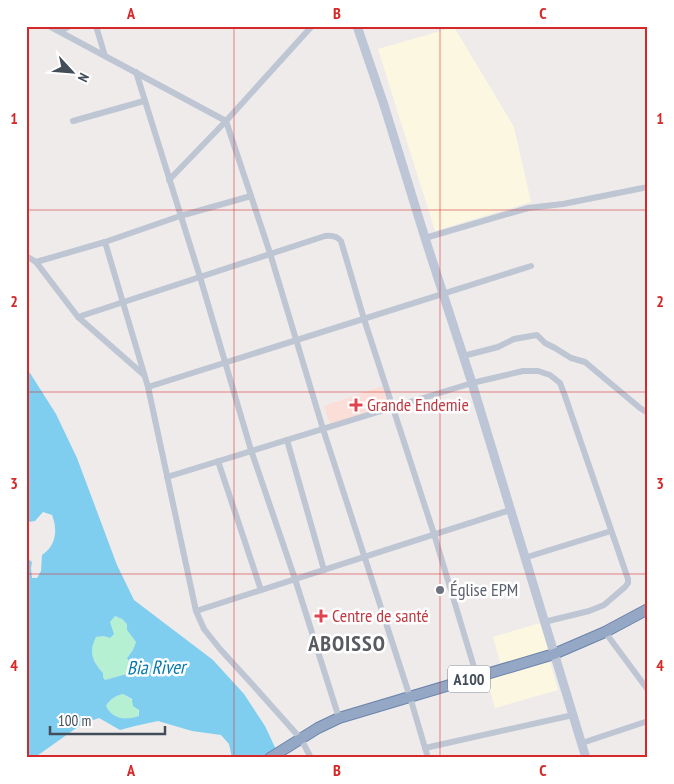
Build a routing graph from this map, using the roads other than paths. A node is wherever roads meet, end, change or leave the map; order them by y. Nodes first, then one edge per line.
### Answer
1 (49, 26) edge
2 (70, 26) edge
3 (96, 26) edge
4 (312, 26) edge
5 (357, 26) edge
6 (60, 31) junction
7 (105, 56) junction
8 (136, 72) junction
9 (144, 101) junction
10 (73, 121) dead end
11 (226, 121) junction
12 (170, 180) junction
13 (648, 187) edge
14 (251, 196) junction
15 (180, 216) junction
16 (425, 238) junction
17 (105, 242) junction
18 (270, 253) junction
19 (26, 256) edge
20 (36, 262) junction
21 (531, 266) dead end
22 (200, 277) junction
23 (443, 294) junction
24 (123, 302) junction
25 (78, 317) junction
26 (364, 319) junction
27 (296, 340) junction
28 (463, 356) junction
29 (225, 362) junction
30 (144, 375) junction
31 (472, 383) junction
32 (148, 387) junction
33 (392, 408) junction
34 (648, 412) edge
35 (323, 429) junction
36 (286, 440) junction
37 (252, 450) junction
38 (218, 461) junction
39 (167, 476) junction
40 (510, 510) junction
41 (611, 531) junction
42 (434, 534) junction
43 (365, 556) junction
44 (524, 558) junction
45 (324, 570) junction
46 (295, 579) junction
47 (261, 590) junction
48 (648, 609) edge
49 (196, 611) junction
50 (544, 622) junction
51 (604, 632) junction
52 (554, 654) junction
53 (477, 677) junction
54 (648, 690) edge
55 (410, 697) junction
56 (573, 715) junction
57 (339, 718) junction
58 (648, 721) edge
59 (301, 739) junction
60 (582, 743) junction
61 (425, 748) junction
62 (270, 758) edge
63 (310, 758) edge
64 (428, 758) edge
65 (586, 758) edge

1 - 6 street
2 - 6 street
3 - 7 street
4 - 11 street
5 - 16 main road
6 - 7 street
7 - 8 street
8 - 9 street
8 - 11 street
9 - 10 street
9 - 12 street
11 - 12 street
11 - 14 street
12 - 15 street
13 - 16 street
14 - 15 street
14 - 18 street
15 - 17 street
15 - 22 street
16 - 23 main road
17 - 20 street
17 - 24 street
18 - 22 street
18 - 26 street
18 - 27 street
19 - 20 street
20 - 25 street
21 - 23 street
22 - 24 street
22 - 29 street
23 - 26 street
23 - 28 main road
24 - 25 street
24 - 30 street
25 - 30 street
26 - 27 street
26 - 33 street
27 - 29 street
27 - 35 street
28 - 31 main road
28 - 34 street
29 - 32 street
29 - 37 street
30 - 32 street
31 - 33 street
31 - 40 main road
31 - 41 street
32 - 39 street
33 - 35 street
33 - 42 street
35 - 36 street
35 - 43 street
36 - 37 street
36 - 45 street
37 - 38 street
37 - 46 street
38 - 39 street
38 - 47 street
39 - 49 street
40 - 42 street
40 - 44 main road
41 - 44 street
41 - 50 street
42 - 43 street
42 - 53 street
43 - 45 street
43 - 55 street
44 - 50 main road
45 - 46 street
46 - 47 street
46 - 57 street
47 - 49 street
48 - 51 highway, A100
49 - 59 street
50 - 52 main road
51 - 52 highway, A100
51 - 54 street
52 - 53 highway, A100
52 - 56 main road
53 - 55 highway, A100
55 - 57 highway, A100
55 - 61 street
56 - 60 main road
56 - 61 street
57 - 59 highway, A100
58 - 60 street
59 - 62 highway, A100
59 - 63 street
60 - 65 main road
61 - 64 street

